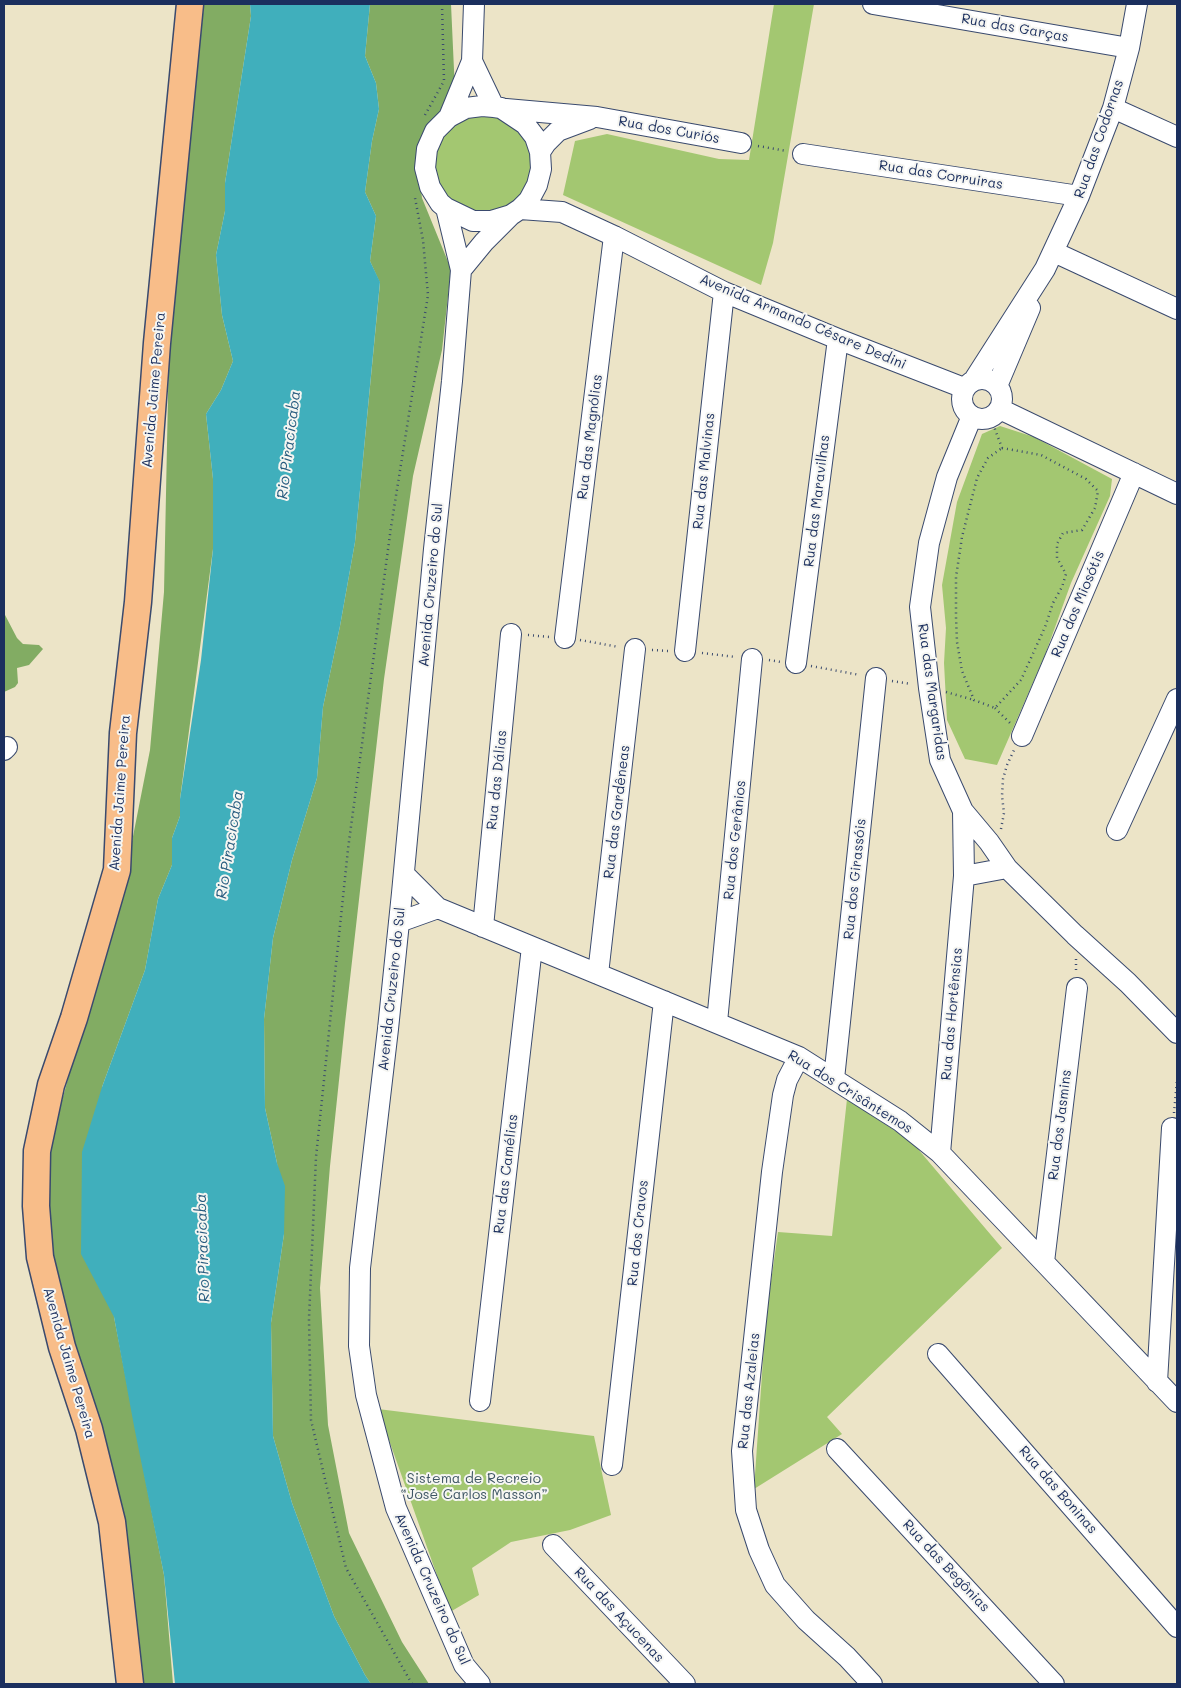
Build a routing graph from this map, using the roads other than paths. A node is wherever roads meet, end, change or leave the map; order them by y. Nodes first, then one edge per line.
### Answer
1 (175, 4) edge
2 (190, 4) edge
3 (474, 4) edge
4 (873, 4) edge
5 (1137, 4) edge
6 (1129, 48) junction
7 (472, 61) junction
8 (498, 108) junction
9 (1113, 108) junction
10 (449, 117) junction
11 (597, 118) junction
12 (1177, 138) edge
13 (741, 143) road end
14 (540, 152) junction
15 (803, 154) road end
16 (537, 185) junction
17 (1079, 196) junction
18 (446, 208) junction
19 (515, 212) junction
20 (562, 212) junction
21 (614, 236) junction
22 (1050, 260) junction
23 (461, 270) junction
24 (724, 292) junction
25 (1177, 309) edge
26 (838, 339) junction
27 (969, 384) junction
28 (998, 386) junction
29 (987, 414) junction
30 (1134, 473) junction
31 (1177, 494) edge
32 (511, 634) dead end
33 (565, 638) dead end
34 (635, 649) dead end
35 (685, 651) dead end
36 (752, 658) dead end
37 (796, 663) dead end
38 (876, 678) dead end
39 (1177, 699) edge
40 (1022, 736) road end
41 (963, 811) junction
42 (1117, 830) dead end
43 (989, 842) junction
44 (1007, 868) junction
45 (404, 874) junction
46 (964, 876) junction
47 (438, 908) junction
48 (399, 922) junction
49 (483, 927) junction
50 (532, 947) junction
51 (598, 974) junction
52 (1077, 988) road end
53 (664, 1001) junction
54 (717, 1022) junction
55 (1177, 1033) edge
56 (799, 1057) junction
57 (834, 1079) junction
58 (1172, 1128) road end
59 (940, 1153) junction
60 (1044, 1262) junction
61 (938, 1354) dead end
62 (1157, 1382) junction
63 (480, 1401) dead end
64 (1177, 1402) edge
65 (837, 1449) dead end
66 (612, 1465) dead end
67 (553, 1546) dead end
68 (1177, 1627) edge
69 (114, 1684) edge
70 (130, 1684) edge
71 (480, 1684) edge
72 (685, 1684) edge
73 (872, 1684) edge
74 (1054, 1684) edge

1 - 69 main road, Avenida Jaime Pereira
2 - 70 main road, Avenida Jaime Pereira
3 - 7 street
4 - 6 street, Rua das Garças
5 - 6 street, Rua das Codornas
6 - 9 street, Rua das Codornas
7 - 8 street
7 - 10 street
8 - 10 street
8 - 11 street, Rua dos Curiós
8 - 14 street
9 - 12 street
9 - 17 street, Rua das Codornas
10 - 18 street
11 - 13 street, Rua dos Curiós
11 - 14 street, Rua dos Curiós
14 - 16 street
15 - 17 street, Rua das Corruiras
16 - 19 street
16 - 20 street, Avenida Armando Césare Dedini
17 - 22 street, Rua das Codornas
18 - 19 street
18 - 23 street, Avenida Cruzeiro do Sul
19 - 20 street, Avenida Armando Césare Dedini
19 - 23 street
20 - 21 street, Avenida Armando Césare Dedini
21 - 24 street, Avenida Armando Césare Dedini
21 - 33 street, Rua das Magnólias
22 - 25 street
22 - 27 street, Rua das Codornas
22 - 28 street, Rua das Codornas
23 - 45 street, Avenida Cruzeiro do Sul
24 - 26 street, Avenida Armando Césare Dedini
24 - 35 street, Rua das Malvinas
26 - 27 street, Avenida Armando Césare Dedini
26 - 37 street, Rua das Maravilhas
27 - 28 street
27 - 29 street
28 - 29 street
29 - 30 street
29 - 41 street, Rua das Margaridas
30 - 31 street
30 - 40 street, Rua dos Miosótis
32 - 49 street, Rua das Dálias
34 - 51 street, Rua das Gardêneas
36 - 54 street, Rua dos Gerânios
38 - 57 street, Rua dos Girassóis
39 - 42 street
41 - 43 street, Rua das Margaridas
41 - 46 street, Rua das Hortênsias
43 - 44 street, Rua das Margaridas
43 - 46 street
44 - 46 street
44 - 55 street, Rua das Margaridas
45 - 47 street, Rua dos Crisântemos
45 - 48 street, Avenida Cruzeiro do Sul
46 - 59 street, Rua das Hortênsias
47 - 48 street
47 - 49 street, Rua dos Crisântemos
48 - 71 street, Avenida Cruzeiro do Sul
49 - 50 street, Rua dos Crisântemos
50 - 51 street, Rua dos Crisântemos
50 - 63 street, Rua das Camélias
51 - 53 street, Rua dos Crisântemos
52 - 60 street, Rua dos Jasmins
53 - 54 street, Rua dos Crisântemos
53 - 66 street, Rua dos Cravos
54 - 56 street, Rua dos Crisântemos
56 - 57 street, Rua dos Crisântemos
56 - 73 street, Rua das Azaleias
57 - 59 street, Rua dos Crisântemos
58 - 62 street
59 - 60 street, Rua dos Crisântemos
60 - 62 street, Rua dos Crisântemos
61 - 68 street, Rua das Boninas
62 - 64 street, Rua dos Crisântemos
65 - 74 street, Rua das Begônias
67 - 72 street, Rua das Açucenas

